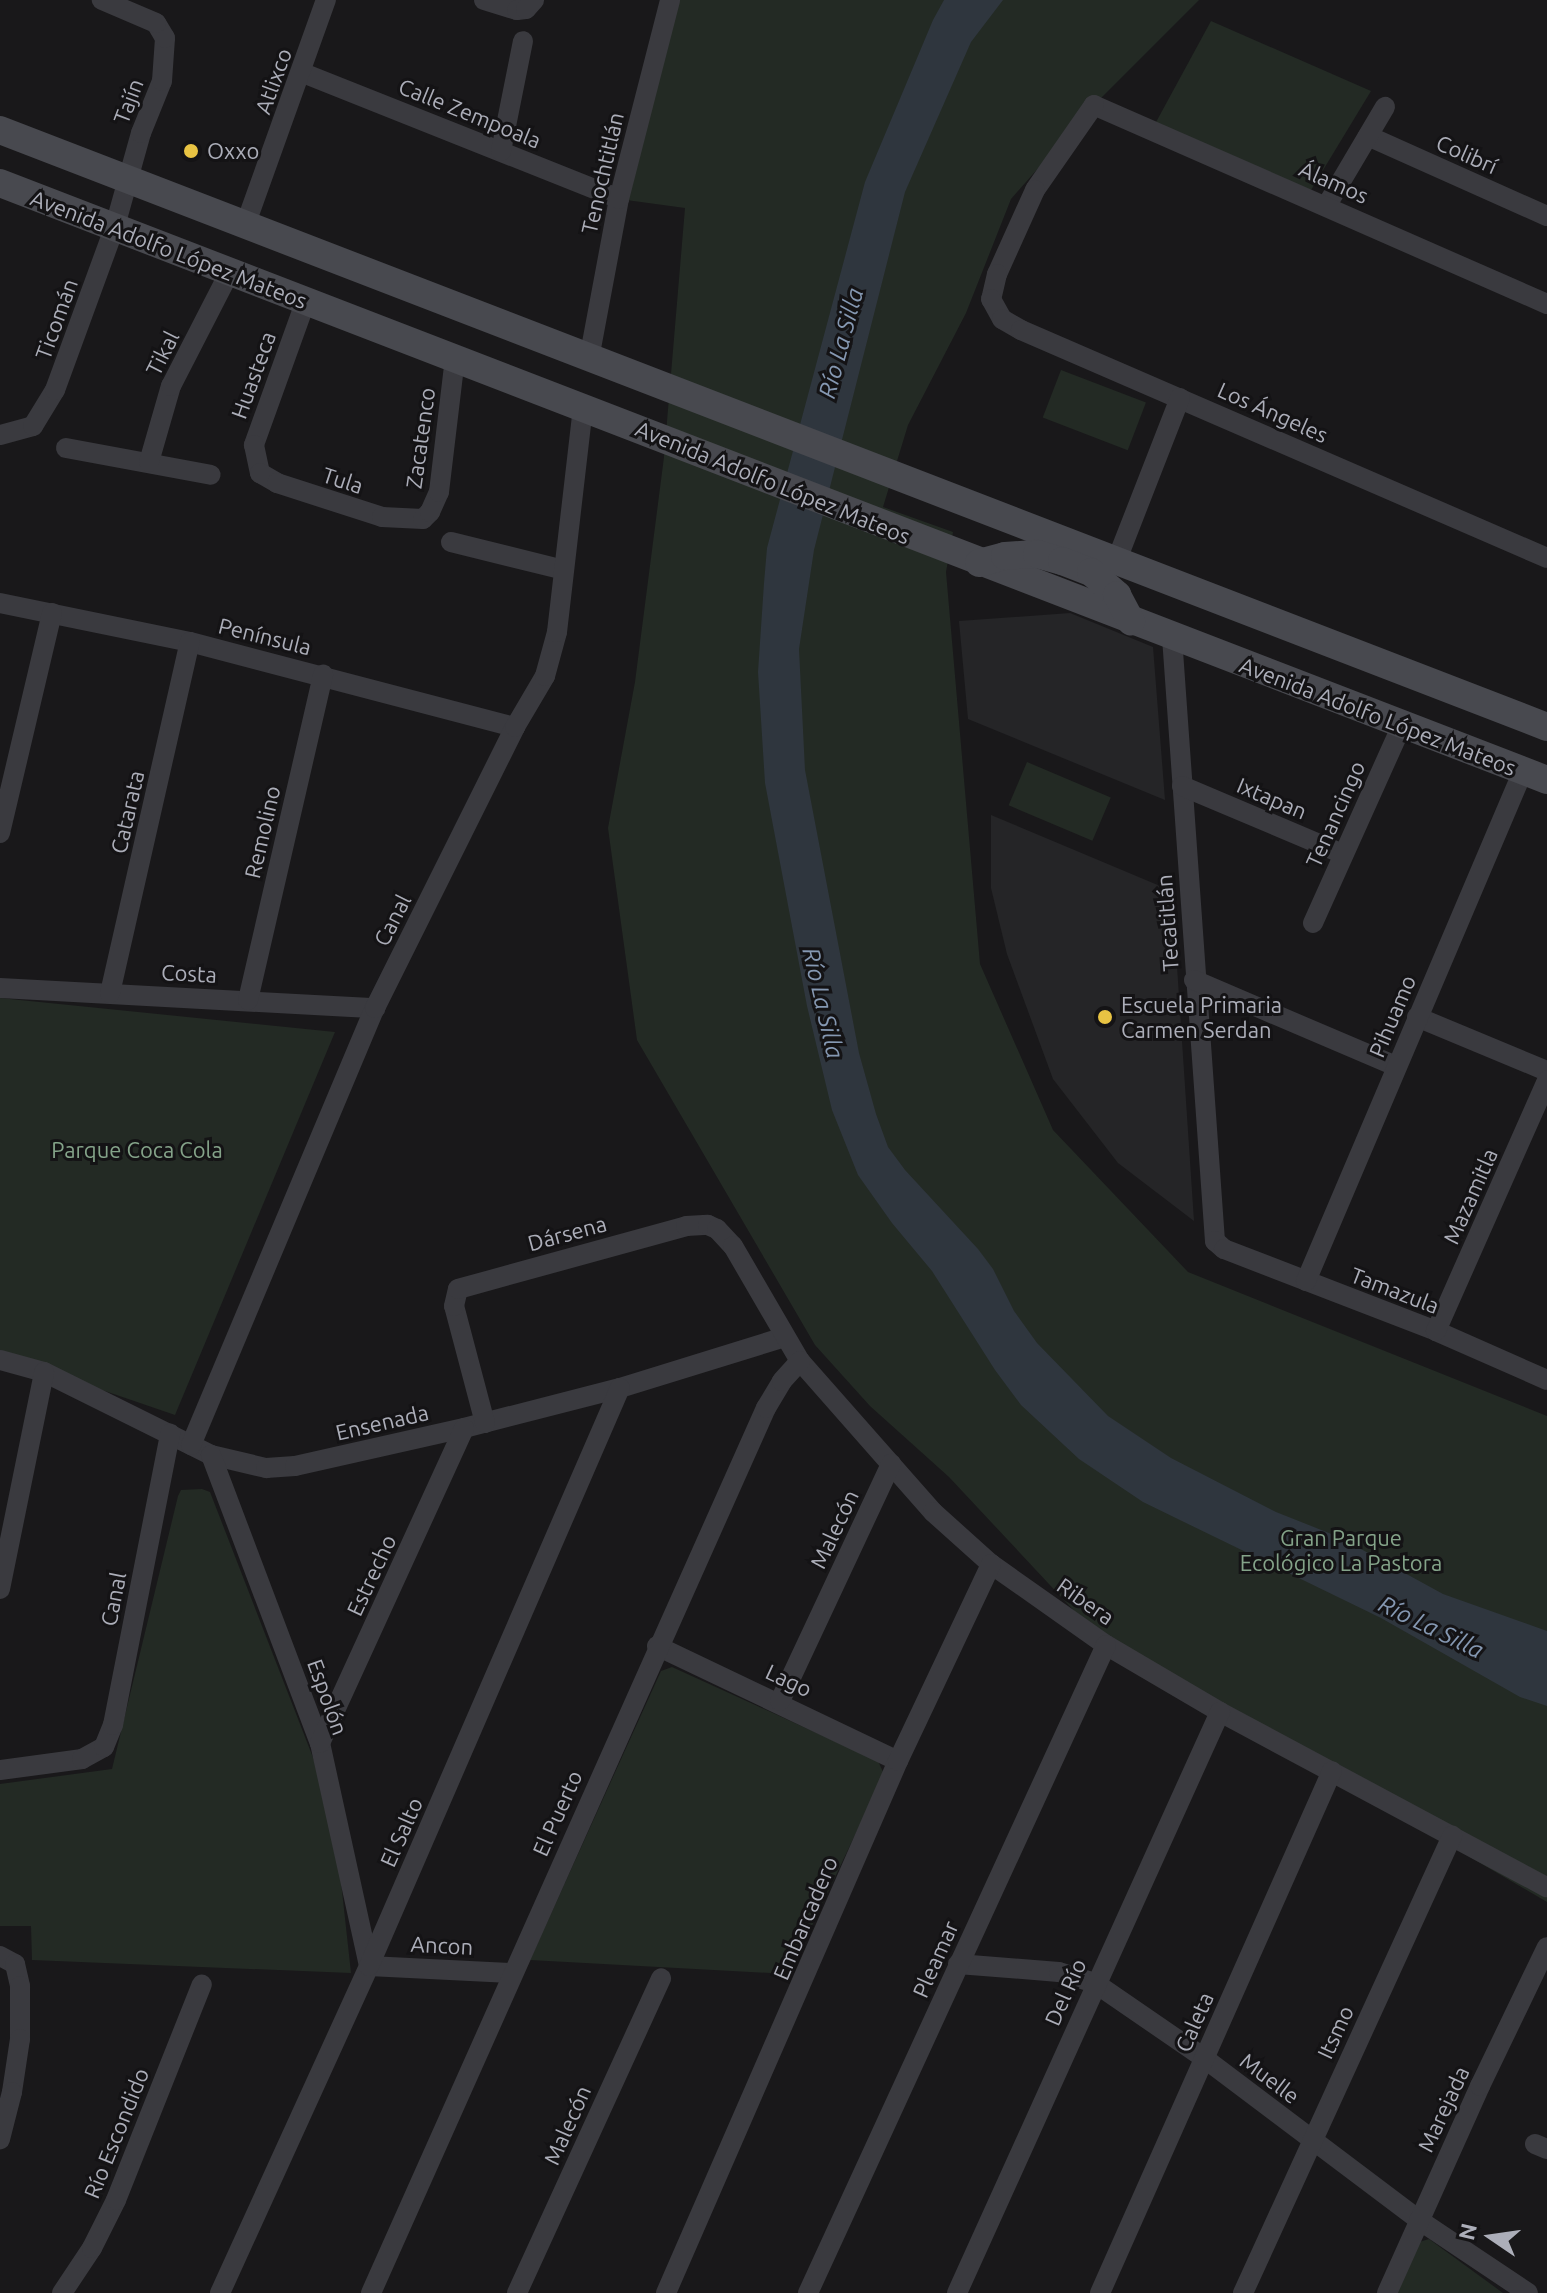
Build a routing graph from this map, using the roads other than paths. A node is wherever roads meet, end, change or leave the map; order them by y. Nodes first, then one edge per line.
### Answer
1 (102, 0) edge
2 (326, 0) edge
3 (484, 0) edge
4 (670, 0) edge
5 (530, 5) edge
6 (523, 41) dead end
7 (303, 73) junction
8 (1385, 107) dead end
9 (0, 130) edge
10 (1368, 136) junction
11 (501, 151) junction
12 (130, 180) junction
13 (0, 183) edge
14 (619, 199) junction
15 (1327, 205) junction
16 (1547, 216) edge
17 (246, 223) junction
18 (115, 226) junction
19 (230, 271) junction
20 (991, 299) joint
21 (305, 303) junction
22 (1547, 304) edge
23 (455, 358) junction
24 (589, 359) junction
25 (1180, 398) junction
26 (583, 406) junction
27 (0, 435) edge
28 (66, 448) dead end
29 (149, 462) junction
30 (256, 465) joint
31 (211, 475) dead end
32 (423, 519) joint
33 (451, 542) dead end
34 (1547, 558) edge
35 (1116, 562) junction
36 (564, 570) junction
37 (0, 603) edge
38 (52, 613) junction
39 (1172, 637) junction
40 (190, 642) junction
41 (323, 675) junction
42 (1402, 725) junction
43 (515, 727) junction
44 (1547, 727) edge
45 (1535, 776) edge
46 (1182, 786) junction
47 (0, 833) edge
48 (1343, 854) junction
49 (1313, 923) dead end
50 (1194, 980) junction
51 (0, 988) edge
52 (110, 993) junction
53 (248, 1000) junction
54 (375, 1008) junction
55 (1417, 1017) junction
56 (1396, 1066) junction
57 (1547, 1071) edge
58 (1547, 1081) edge
59 (708, 1225) joint
60 (1224, 1249) joint
61 (1306, 1281) junction
62 (1436, 1331) junction
63 (785, 1337) junction
64 (0, 1360) edge
65 (800, 1361) junction
66 (44, 1372) junction
67 (1547, 1380) edge
68 (620, 1388) junction
69 (485, 1423) junction
70 (464, 1428) junction
71 (170, 1434) junction
72 (191, 1445) junction
73 (211, 1455) junction
74 (891, 1464) junction
75 (991, 1564) junction
76 (0, 1589) edge
77 (1106, 1645) junction
78 (657, 1646) junction
79 (780, 1701) junction
80 (1220, 1712) junction
81 (320, 1743) junction
82 (898, 1761) junction
83 (0, 1770) edge
84 (1332, 1771) junction
85 (1452, 1836) junction
86 (1547, 1887) edge
87 (1547, 1947) edge
88 (0, 1956) edge
89 (958, 1964) junction
90 (369, 1966) junction
91 (513, 1973) junction
92 (661, 1978) dead end
93 (1095, 1983) junction
94 (202, 1984) dead end
95 (1204, 2058) junction
96 (0, 2139) edge
97 (1312, 2140) junction
98 (1419, 2220) junction
99 (62, 2293) edge
100 (220, 2293) edge
101 (371, 2293) edge
102 (517, 2293) edge
103 (666, 2293) edge
104 (808, 2293) edge
105 (957, 2293) edge
106 (1100, 2293) edge
107 (1243, 2293) edge
108 (1387, 2293) edge
109 (1528, 2293) edge

1 - 12 street, Tajín
2 - 7 street, Atlixco
3 - 5 street
4 - 14 street, Tenochtitlán
6 - 11 street
7 - 11 street, Calle Zempoala
7 - 17 street, Atlixco
8 - 10 street
9 - 12 main road
10 - 15 street
10 - 16 street, Colibrí
11 - 14 street, Calle Zempoala
12 - 17 main road
12 - 18 street, Tajín
13 - 18 main road, Avenida Adolfo López Mateos
14 - 24 street, Tenochtitlán
15 - 20 street, Álamos
15 - 22 street, Álamos
17 - 24 main road
18 - 19 main road, Avenida Adolfo López Mateos
18 - 27 street, Ticomán
19 - 21 main road, Avenida Adolfo López Mateos
19 - 29 street, Tikal
20 - 25 street, Los Ángeles
21 - 23 main road, Avenida Adolfo López Mateos
21 - 30 street, Huasteca
23 - 26 main road, Avenida Adolfo López Mateos
23 - 32 street, Zacatenco
24 - 35 main road
25 - 34 street, Los Ángeles
25 - 35 street
26 - 36 street, Canal
26 - 39 main road, Avenida Adolfo López Mateos
28 - 29 street
29 - 31 street
30 - 32 street, Tula
33 - 36 street
35 - 44 main road
36 - 43 street, Canal
37 - 38 street, Península
38 - 40 street, Península
38 - 47 street
39 - 42 main road, Avenida Adolfo López Mateos
39 - 46 street, Tecatitlán
40 - 41 street, Península
40 - 52 street, Catarata
41 - 43 street, Península
41 - 53 street, Remolino
42 - 45 main road, Avenida Adolfo López Mateos
42 - 48 street, Tenancingo
43 - 54 street, Canal
45 - 55 street, Pihuamo
46 - 48 street, Ixtapan
46 - 50 street, Tecatitlán
48 - 49 street, Tenancingo
50 - 56 street
50 - 60 street, Tecatitlán
51 - 52 street, Costa
52 - 53 street, Costa
53 - 54 street, Costa
54 - 72 street, Canal
55 - 56 street, Pihuamo
55 - 57 street
56 - 61 street, Pihuamo
58 - 62 street, Mazamitla
59 - 63 street, Ribera
59 - 69 street, Dársena
60 - 61 street, Tamazula
61 - 62 street, Tamazula
62 - 67 street, Tamazula
63 - 65 street, Ribera
63 - 68 street, Ensenada
64 - 66 street, Ensenada
65 - 74 street, Ribera
65 - 78 street, El Puerto
66 - 71 street, Ensenada
66 - 76 street
68 - 69 street, Ensenada
68 - 90 street, El Salto
69 - 70 street, Ensenada
70 - 73 street, Ensenada
70 - 81 street, Estrecho
71 - 72 street, Ensenada
71 - 83 street, Canal
72 - 73 street, Ensenada
73 - 81 street, Espolón
74 - 75 street, Ribera
74 - 79 street, Malecón
75 - 77 street, Ribera
75 - 82 street, Embarcadero
77 - 80 street, Ribera
77 - 89 street, Pleamar
78 - 79 street, Lago
78 - 91 street, El Puerto
79 - 82 street, Lago
80 - 84 street, Ribera
80 - 93 street, Del Río
81 - 90 street, Espolón
82 - 103 street, Embarcadero
84 - 85 street, Ribera
84 - 95 street, Caleta
85 - 86 street, Ribera
85 - 97 street, Itsmo
87 - 98 street, Marejada
88 - 96 street
89 - 93 street, Muelle
89 - 104 street, Pleamar
90 - 91 street, Ancon
90 - 100 street, El Salto
91 - 101 street, El Puerto
92 - 102 street, Malecón
93 - 95 street, Muelle
93 - 105 street, Del Río
94 - 99 street, Río Escondido
95 - 97 street, Muelle
95 - 106 street, Caleta
97 - 98 street, Muelle
97 - 107 street, Itsmo
98 - 108 street, Marejada
98 - 109 street, Muelle

